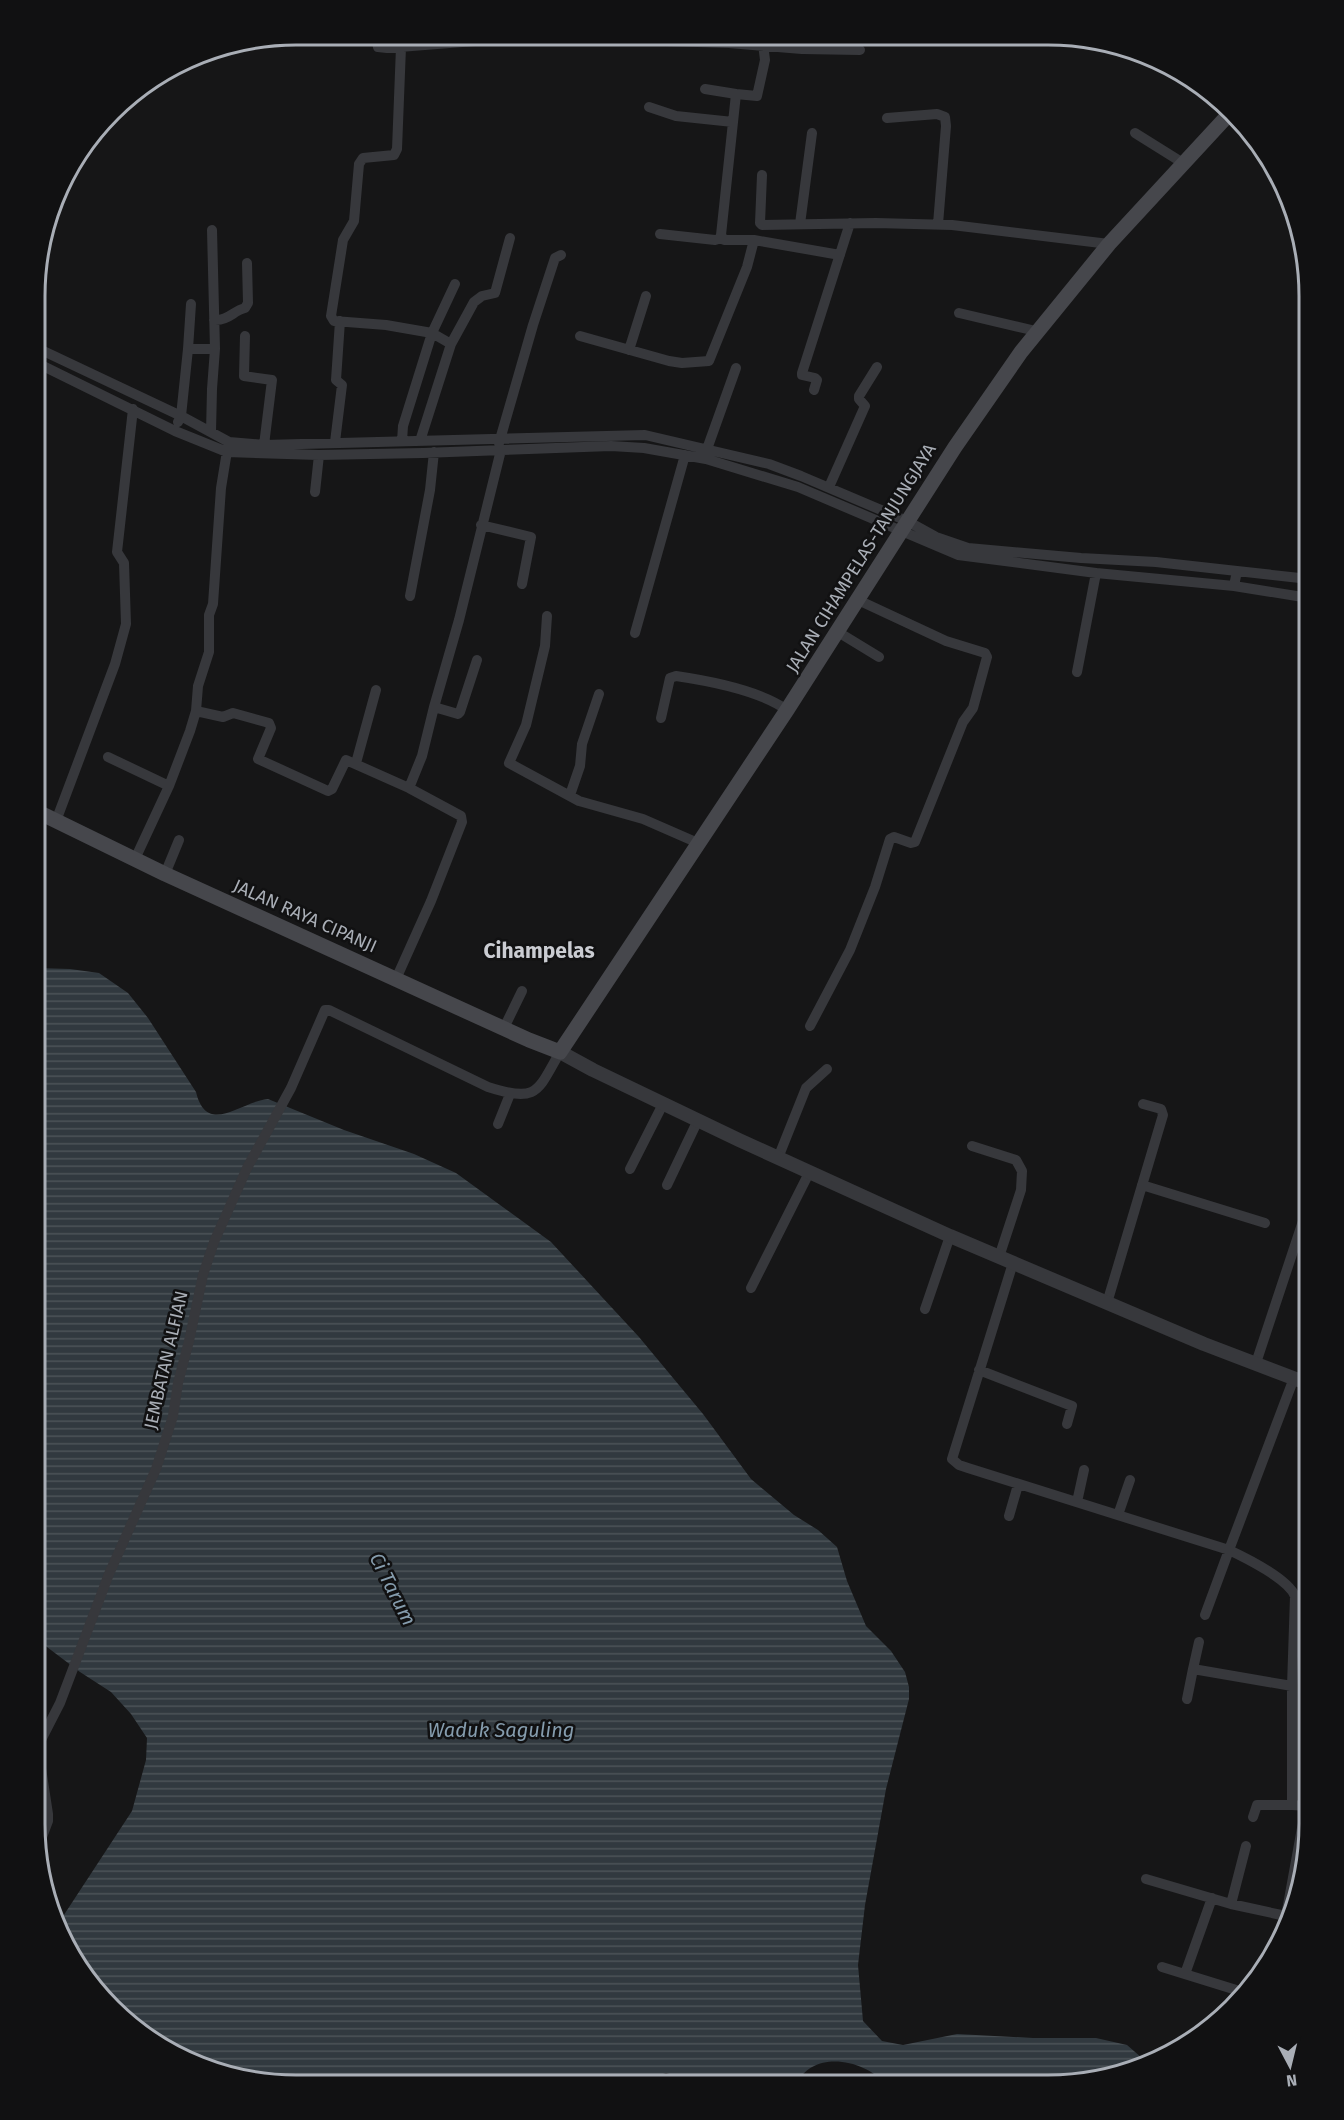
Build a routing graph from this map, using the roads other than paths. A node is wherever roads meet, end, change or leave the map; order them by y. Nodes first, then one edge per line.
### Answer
1 (378, 45) edge
2 (426, 45) edge
3 (763, 45) edge
4 (806, 45) edge
5 (401, 47) junction
6 (860, 50) dead end
7 (705, 89) dead end
8 (736, 94) junction
9 (649, 107) dead end
10 (887, 118) dead end
11 (1226, 118) edge
12 (733, 122) junction
13 (1135, 132) dead end
14 (812, 133) dead end
15 (1183, 163) junction
16 (762, 175) dead end
17 (800, 224) junction
18 (850, 224) junction
19 (938, 224) junction
20 (212, 230) dead end
21 (660, 234) dead end
22 (510, 238) dead end
23 (722, 238) junction
24 (754, 240) junction
25 (1109, 244) junction
26 (561, 255) dead end
27 (840, 255) junction
28 (247, 263) dead end
29 (455, 284) dead end
30 (645, 296) dead end
31 (191, 304) dead end
32 (959, 313) dead end
33 (214, 320) junction
34 (340, 321) junction
35 (1036, 331) junction
36 (432, 333) junction
37 (245, 336) dead end
38 (580, 336) dead end
39 (451, 344) junction
40 (189, 349) junction
41 (215, 349) junction
42 (629, 350) junction
43 (45, 352) edge
44 (45, 367) edge
45 (877, 367) dead end
46 (736, 368) dead end
47 (814, 390) dead end
48 (134, 409) junction
49 (181, 416) junction
50 (174, 431) junction
51 (212, 432) junction
52 (402, 441) junction
53 (420, 441) junction
54 (644, 441) junction
55 (335, 442) junction
56 (264, 445) junction
57 (499, 445) junction
58 (228, 447) junction
59 (707, 449) junction
60 (434, 452) junction
61 (319, 455) junction
62 (685, 455) junction
63 (767, 470) junction
64 (829, 487) junction
65 (315, 492) dead end
66 (481, 525) junction
67 (903, 526) junction
68 (1139, 569) junction
69 (1096, 573) junction
70 (1236, 579) junction
71 (1299, 579) edge
72 (522, 584) dead end
73 (1299, 595) edge
74 (410, 596) dead end
75 (858, 600) junction
76 (548, 616) dead end
77 (838, 632) junction
78 (635, 633) dead end
79 (879, 657) dead end
80 (477, 660) dead end
81 (1077, 672) dead end
82 (376, 690) dead end
83 (599, 694) dead end
84 (434, 707) junction
85 (787, 710) junction
86 (196, 711) junction
87 (661, 718) dead end
88 (108, 757) dead end
89 (356, 763) junction
90 (169, 786) junction
91 (409, 788) junction
92 (570, 795) junction
93 (45, 816) edge
94 (56, 821) junction
95 (179, 840) dead end
96 (698, 843) junction
97 (135, 859) junction
98 (165, 873) junction
99 (396, 979) junction
100 (522, 991) dead end
101 (810, 1026) dead end
102 (504, 1028) junction
103 (560, 1052) junction
104 (826, 1069) dead end
105 (510, 1094) junction
106 (663, 1104) junction
107 (1143, 1104) dead end
108 (699, 1120) junction
109 (498, 1124) dead end
110 (972, 1146) dead end
111 (778, 1158) junction
112 (630, 1168) dead end
113 (809, 1173) junction
114 (667, 1185) dead end
115 (1142, 1185) junction
116 (1265, 1223) dead end
117 (1299, 1235) edge
118 (950, 1236) junction
119 (1296, 1245) junction
120 (1299, 1246) edge
121 (999, 1257) junction
122 (1013, 1263) junction
123 (752, 1288) dead end
124 (1107, 1303) junction
125 (925, 1309) dead end
126 (1256, 1364) junction
127 (979, 1370) junction
128 (1294, 1378) junction
129 (1299, 1380) edge
130 (1067, 1424) dead end
131 (1084, 1470) dead end
132 (1130, 1480) dead end
133 (1018, 1485) junction
134 (1077, 1502) junction
135 (1118, 1515) junction
136 (1009, 1516) dead end
137 (1229, 1550) junction
138 (1205, 1615) dead end
139 (1199, 1642) dead end
140 (1193, 1669) junction
141 (1292, 1686) junction
142 (1187, 1699) dead end
143 (45, 1733) edge
144 (45, 1794) edge
145 (1292, 1805) junction
146 (1299, 1805) edge
147 (1254, 1817) dead end
148 (45, 1828) edge
149 (1246, 1846) dead end
150 (1146, 1879) dead end
151 (1212, 1898) junction
152 (1231, 1904) junction
153 (1280, 1919) edge
154 (1162, 1968) dead end
155 (1185, 1974) junction
156 (1237, 1990) edge

1 - 5 street
2 - 5 street
3 - 8 street
4 - 6 street
5 - 34 street
7 - 8 street
8 - 12 street
9 - 12 street
10 - 19 street
11 - 15 main road, JALAN CIHAMPELAS-TANJUNGJAYA
12 - 23 street
13 - 15 street
14 - 17 street
15 - 25 main road, JALAN CIHAMPELAS-TANJUNGJAYA
16 - 17 street
17 - 18 street
18 - 19 street
18 - 27 street
19 - 25 street
20 - 33 street
21 - 23 street
22 - 39 street
23 - 24 street
24 - 27 street
24 - 42 street
25 - 35 main road, JALAN CIHAMPELAS-TANJUNGJAYA
26 - 57 street
27 - 47 street
28 - 33 street
29 - 36 street
30 - 42 street
31 - 40 street
32 - 35 street
33 - 41 street
34 - 36 street
34 - 55 street
35 - 67 main road, JALAN CIHAMPELAS-TANJUNGJAYA
36 - 39 street
36 - 52 street
37 - 56 street
38 - 42 street
39 - 53 street
40 - 41 street
40 - 49 street
41 - 51 street
43 - 49 street
44 - 48 street
45 - 64 street
46 - 59 street
48 - 50 street
48 - 94 street
49 - 50 street
49 - 51 street
50 - 58 street
51 - 58 street
52 - 53 street
52 - 55 street
53 - 57 street
54 - 57 street
54 - 59 street
54 - 62 street
55 - 56 street
56 - 58 street
57 - 60 street
57 - 66 street
58 - 61 street
58 - 86 street
59 - 63 street
60 - 61 street
60 - 74 street
61 - 65 street
62 - 63 street
62 - 78 street
63 - 64 street
63 - 67 street
64 - 67 street
66 - 72 street
66 - 84 street
67 - 68 street
67 - 69 street
67 - 75 main road, JALAN CIHAMPELAS-TANJUNGJAYA
68 - 69 street
68 - 70 street
68 - 70 street
69 - 81 street
70 - 71 street
70 - 73 street
75 - 77 main road, JALAN CIHAMPELAS-TANJUNGJAYA
75 - 101 street
76 - 92 street
77 - 79 street
77 - 85 main road, JALAN CIHAMPELAS-TANJUNGJAYA
80 - 84 street
82 - 89 street
83 - 92 street
84 - 91 street
85 - 87 street
85 - 96 main road, JALAN CIHAMPELAS-TANJUNGJAYA
86 - 89 street
86 - 90 street
88 - 90 street
89 - 91 street
90 - 97 street
91 - 99 street
92 - 96 street
93 - 94 main road, JALAN RAYA CIPANJI
94 - 97 main road, JALAN RAYA CIPANJI
95 - 98 street
96 - 103 main road, JALAN CIHAMPELAS-TANJUNGJAYA
97 - 98 main road, JALAN RAYA CIPANJI
98 - 99 main road, JALAN RAYA CIPANJI
99 - 102 main road, JALAN RAYA CIPANJI
100 - 102 street
102 - 103 main road, JALAN RAYA CIPANJI
103 - 105 street
103 - 106 street
104 - 111 street
105 - 109 street
105 - 143 street, JEMBATAN ALFIAN
106 - 108 street
106 - 112 street
107 - 115 street
108 - 111 street
108 - 114 street
110 - 121 street
111 - 113 street
113 - 118 street
113 - 123 street
115 - 116 street
115 - 124 street
117 - 119 street
118 - 121 street
118 - 125 street
119 - 120 street
119 - 126 street
121 - 122 street
122 - 124 street
122 - 127 street
124 - 126 street
126 - 128 street
127 - 130 street
127 - 133 street
128 - 129 street
128 - 137 street
131 - 134 street
132 - 135 street
133 - 134 street
133 - 136 street
134 - 135 street
135 - 137 street
137 - 138 street
137 - 141 street
139 - 140 street
140 - 141 street
140 - 142 street
141 - 145 street
144 - 148 street, JEMBATAN ALFIAN
145 - 146 street
145 - 147 street
149 - 152 street
150 - 151 street
151 - 152 street
151 - 155 street
152 - 153 street
154 - 155 street
155 - 156 street

